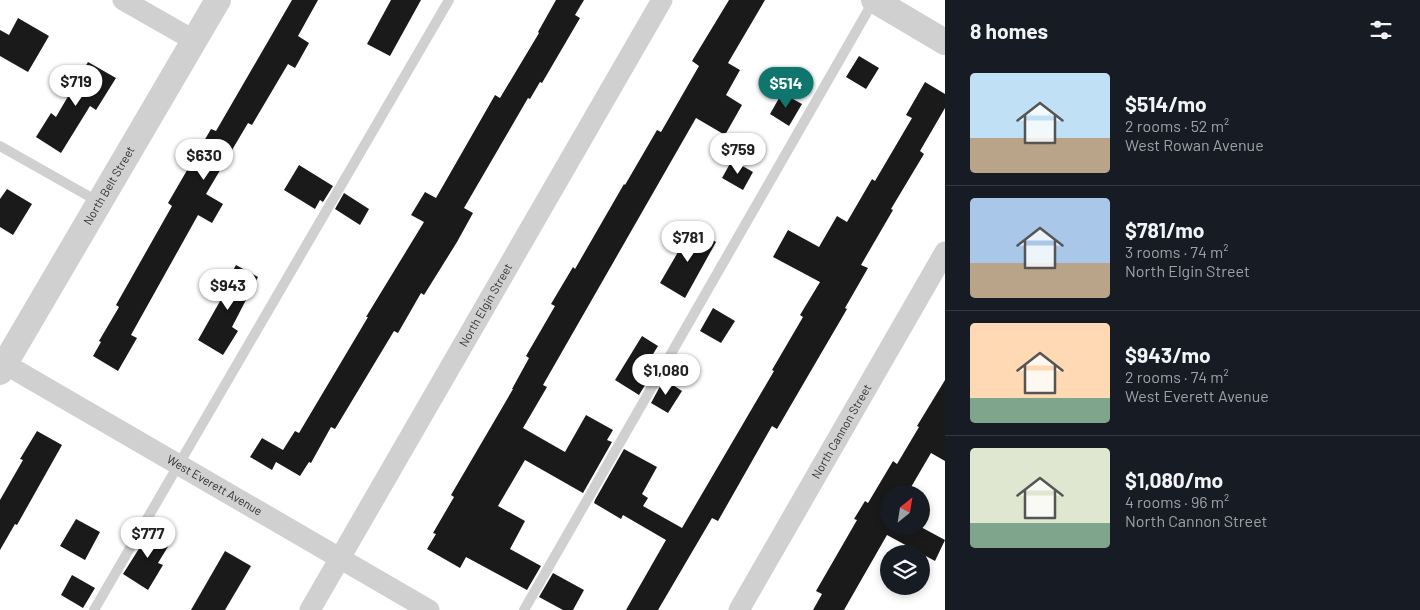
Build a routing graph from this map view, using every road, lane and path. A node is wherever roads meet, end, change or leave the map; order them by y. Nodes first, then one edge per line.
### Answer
1 (123, 0) edge
2 (218, 0) edge
3 (449, 0) edge
4 (662, 0) edge
5 (874, 0) edge
6 (195, 42) junction
7 (945, 42) edge
8 (0, 146) edge
9 (100, 202) junction
10 (945, 252) edge
11 (2, 366) edge
12 (178, 465) junction
13 (340, 559) junction
14 (94, 610) edge
15 (310, 610) edge
16 (429, 610) edge
17 (524, 610) edge
18 (739, 610) edge

1 - 6 street
2 - 6 street, North Belt Street
3 - 12 lane
4 - 13 street, North Elgin Street
5 - 7 street
5 - 17 lane
6 - 9 street, North Belt Street
8 - 9 lane
9 - 11 street, North Belt Street
10 - 18 street, North Cannon Street
11 - 12 street, West Everett Avenue
12 - 13 street, West Everett Avenue
12 - 14 lane
13 - 15 street, North Elgin Street
13 - 16 street, West Everett Avenue

